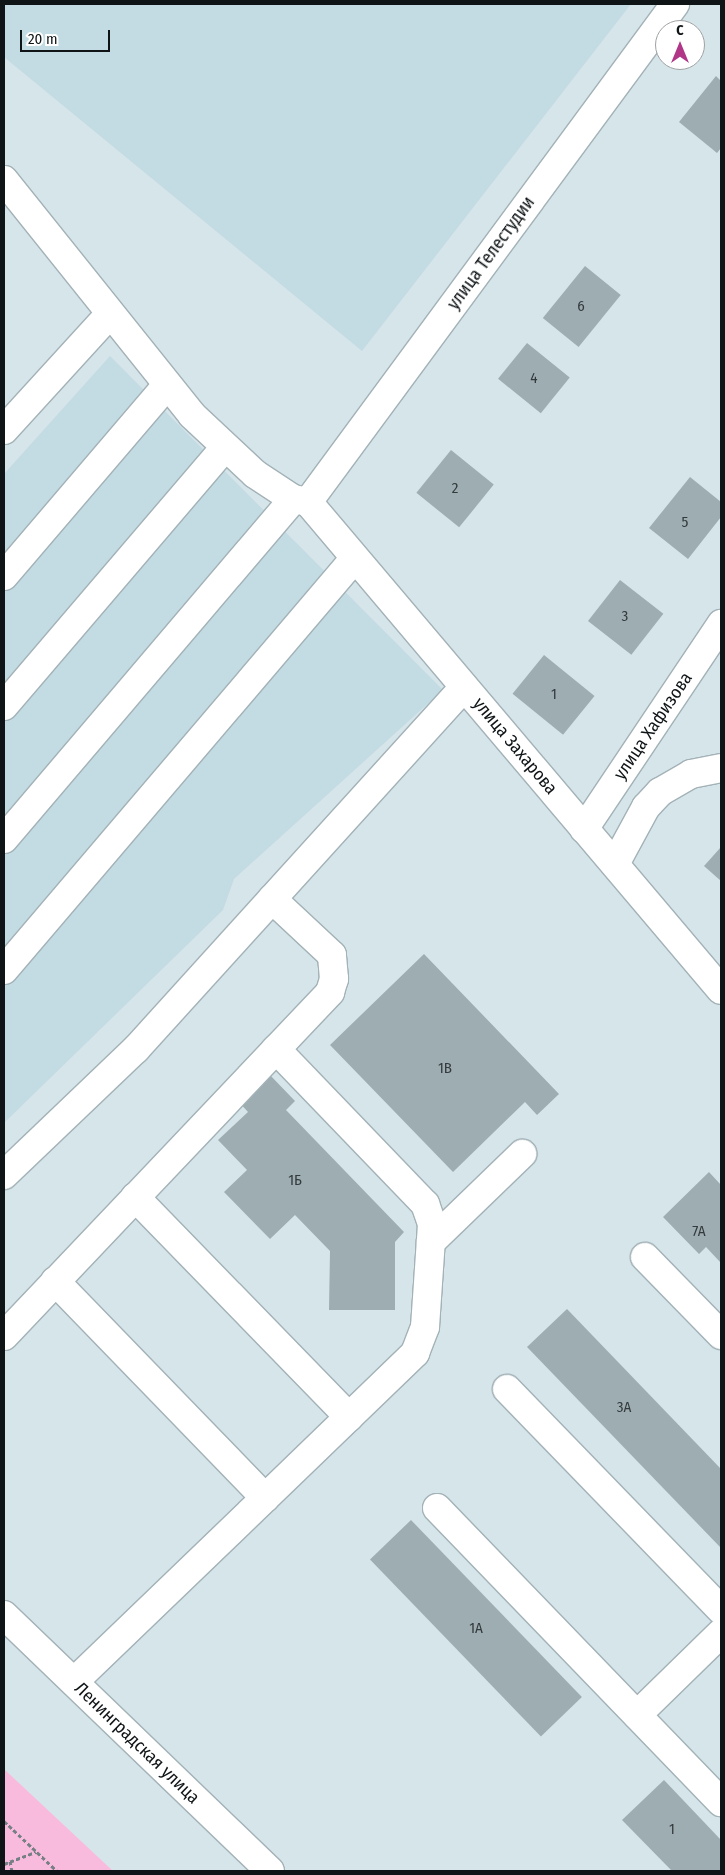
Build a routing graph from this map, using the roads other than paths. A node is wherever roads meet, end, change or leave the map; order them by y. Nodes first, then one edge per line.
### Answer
1 (675, 4) edge
2 (4, 180) edge
3 (110, 314) junction
4 (167, 385) junction
5 (4, 430) edge
6 (224, 448) junction
7 (300, 501) junction
8 (355, 558) junction
9 (4, 576) edge
10 (721, 624) edge
11 (464, 687) junction
12 (4, 706) edge
13 (721, 768) edge
14 (584, 829) junction
15 (4, 839) edge
16 (615, 864) junction
17 (272, 899) junction
18 (4, 970) edge
19 (721, 990) edge
20 (276, 1049) junction
21 (522, 1154) dead end
22 (4, 1175) edge
23 (135, 1197) junction
24 (431, 1242) junction
25 (645, 1257) dead end
26 (55, 1281) junction
27 (721, 1335) edge
28 (4, 1336) edge
29 (507, 1389) dead end
30 (349, 1417) junction
31 (265, 1498) junction
32 (437, 1508) dead end
33 (721, 1610) edge
34 (4, 1615) edge
35 (721, 1634) edge
36 (74, 1682) junction
37 (637, 1715) junction
38 (721, 1802) edge
39 (270, 1871) edge

1 - 7 street, улица Телестудии
2 - 3 street, улица Захарова
3 - 4 street, улица Захарова
3 - 5 street
4 - 6 street, улица Захарова
4 - 9 street
6 - 7 street, улица Захарова
6 - 12 street
7 - 8 street, улица Захарова
7 - 15 street, улица Телестудии
8 - 11 street, улица Захарова
8 - 18 street
10 - 14 street, улица Хафизова
11 - 14 street, улица Захарова
11 - 17 street
13 - 16 street
14 - 16 street, улица Захарова
16 - 19 street, улица Захарова
17 - 20 street
17 - 22 street
20 - 23 street
20 - 24 street
21 - 24 street
23 - 26 street
23 - 30 street
24 - 30 street
25 - 27 street
26 - 28 street
26 - 31 street
29 - 33 street
30 - 31 street
31 - 36 street
32 - 37 street
34 - 36 street, Ленинградская улица
35 - 37 street
36 - 39 street, Ленинградская улица
37 - 38 street

